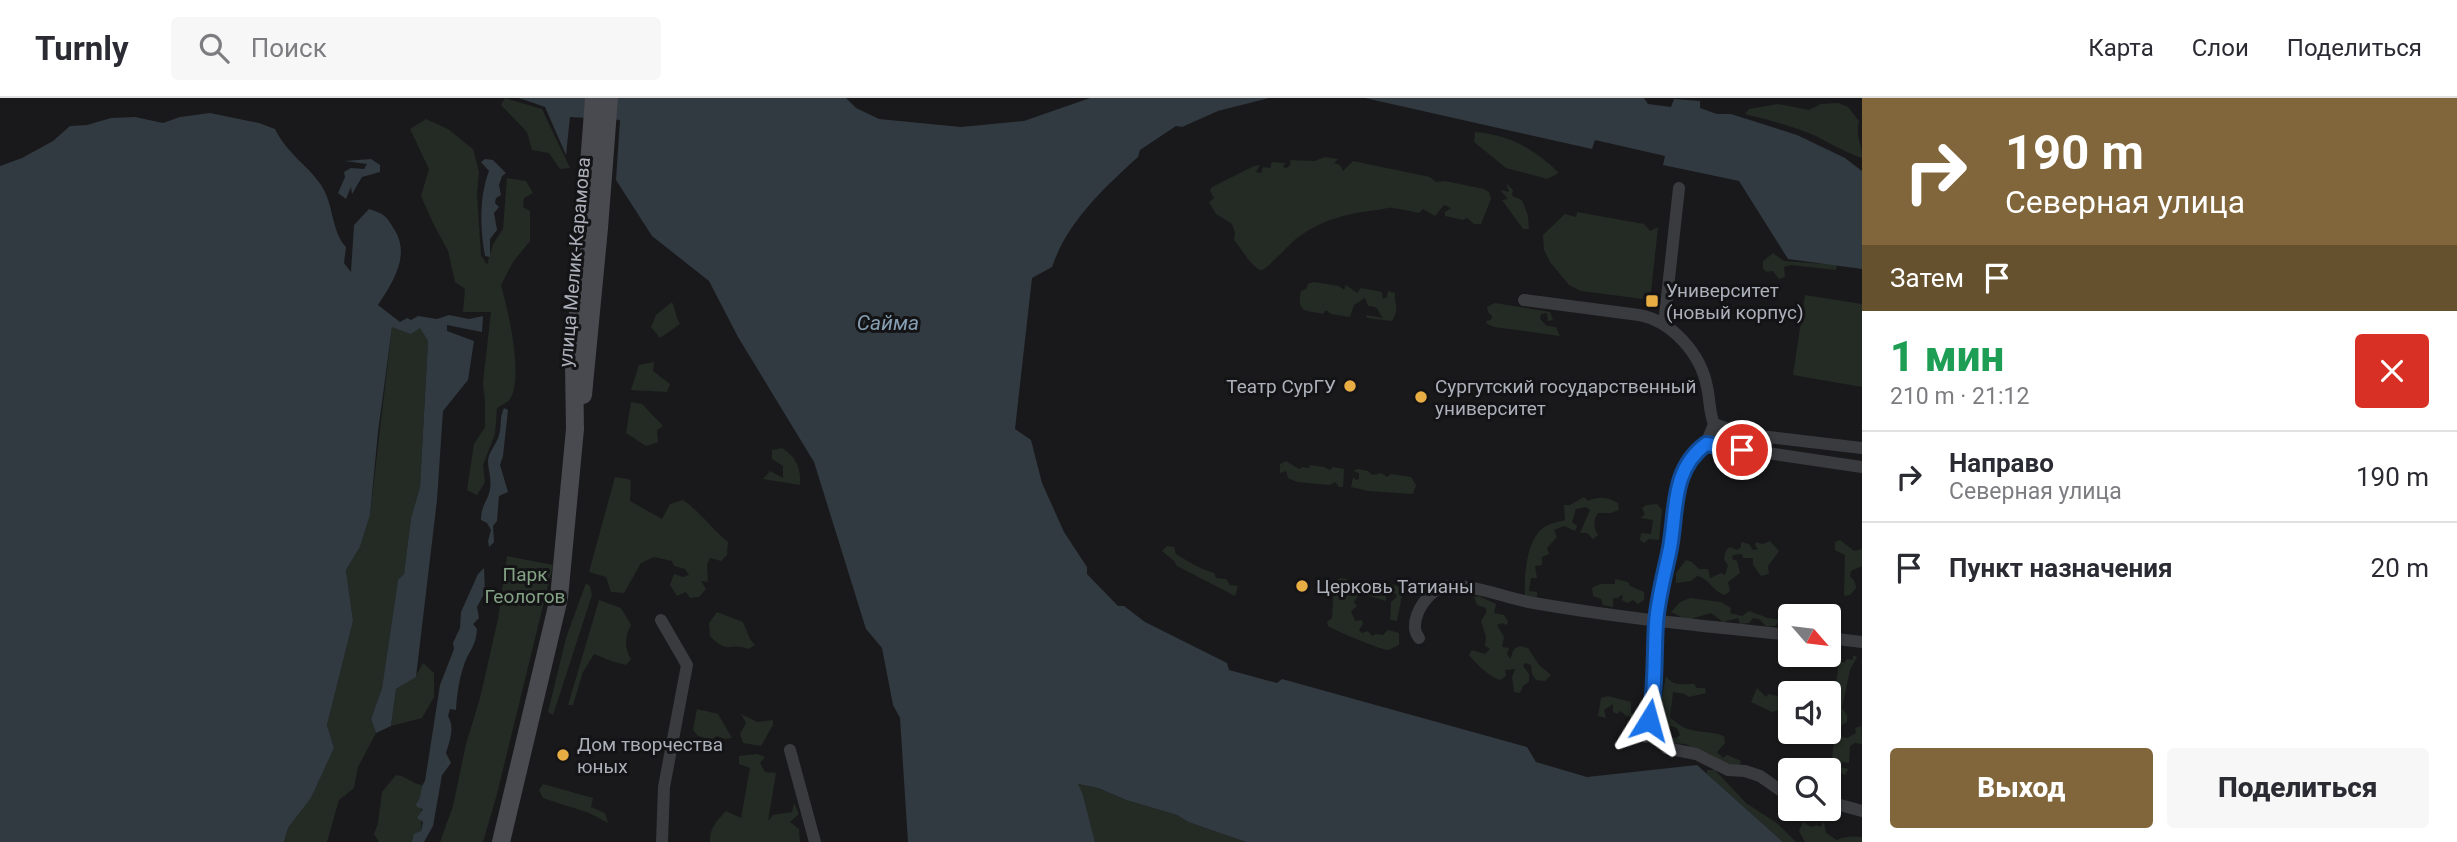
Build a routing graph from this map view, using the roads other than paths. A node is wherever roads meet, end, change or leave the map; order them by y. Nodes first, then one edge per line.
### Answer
1 (594, 98) edge
2 (609, 98) edge
3 (1679, 188) dead end
4 (592, 225) junction
5 (1524, 300) dead end
6 (1664, 324) junction
7 (1714, 424) junction
8 (1706, 444) junction
9 (1862, 449) edge
10 (1862, 467) edge
11 (661, 620) dead end
12 (1656, 621) junction
13 (1778, 634) edge
14 (1419, 638) dead end
15 (1841, 639) edge
16 (1862, 642) edge
17 (1653, 703) junction
18 (1646, 737) dead end
19 (790, 750) dead end
20 (1778, 789) edge
21 (1841, 805) edge
22 (1862, 811) edge
23 (501, 842) edge
24 (662, 842) edge
25 (815, 842) edge

1 - 4 main road, улица Мелик-Карамова
2 - 4 main road, улица Мелик-Карамова
3 - 6 street
4 - 23 main road, улица Мелик-Карамова
5 - 6 street
6 - 7 street
7 - 8 street
7 - 9 street
8 - 10 street
8 - 12 street
11 - 24 street
12 - 13 street
12 - 14 street
12 - 17 street
15 - 16 street
17 - 18 street
17 - 20 street
19 - 25 street
21 - 22 street

